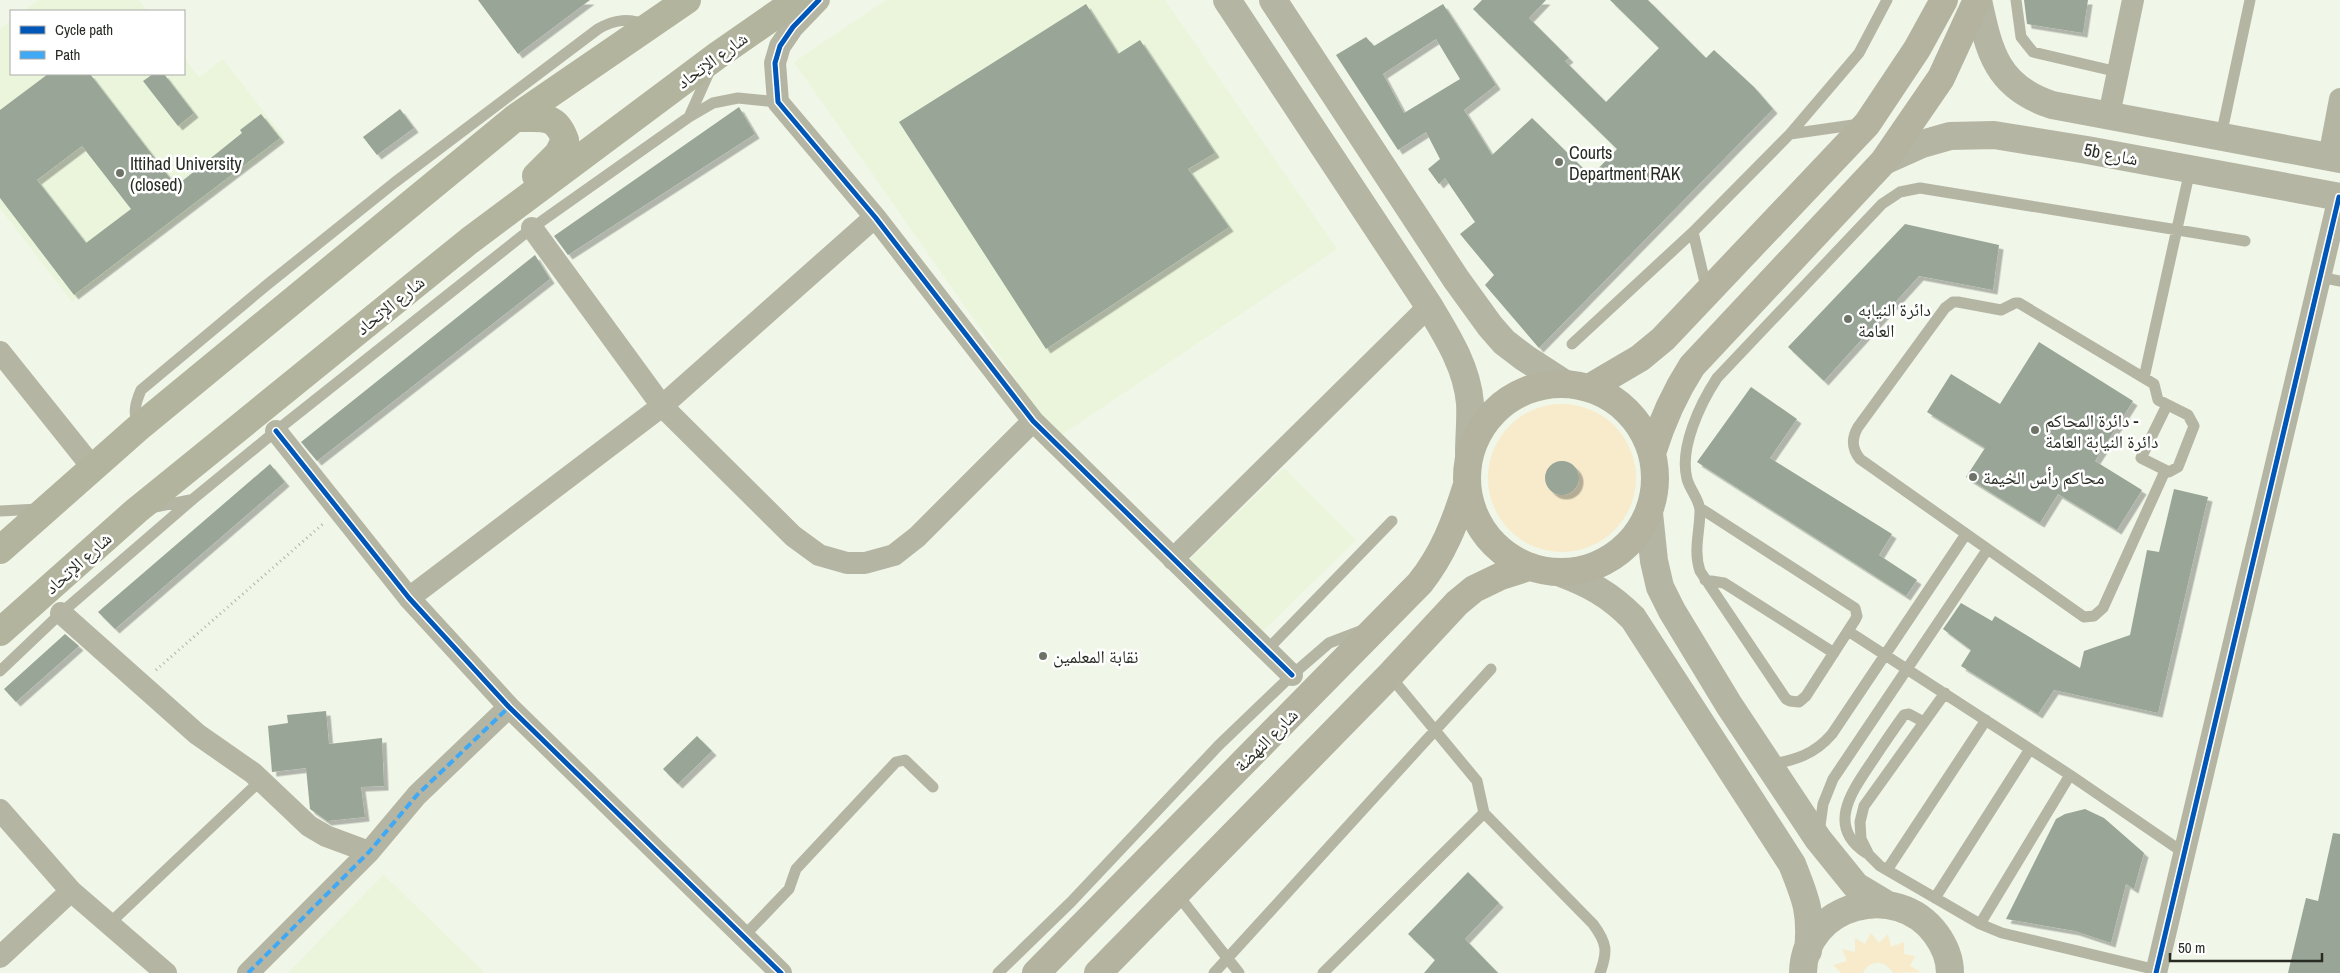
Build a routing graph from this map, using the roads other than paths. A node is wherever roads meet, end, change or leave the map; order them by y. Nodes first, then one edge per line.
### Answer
1 (687, 0) edge
2 (797, 0) edge
3 (819, 0) edge
4 (1227, 0) edge
5 (1273, 0) edge
6 (1887, 0) edge
7 (1944, 0) edge
8 (1978, 0) edge
9 (2016, 0) edge
10 (2133, 0) edge
11 (2250, 0) edge
12 (649, 26) junction
13 (718, 55) junction
14 (2118, 72) junction
15 (2340, 100) edge
16 (778, 102) junction
17 (2109, 116) junction
18 (689, 117) junction
19 (515, 118) junction
20 (1867, 124) junction
21 (1790, 134) junction
22 (2221, 136) junction
23 (2087, 150) junction
24 (2334, 158) edge
25 (1884, 161) junction
26 (2190, 169) junction
27 (2340, 197) edge
28 (876, 217) junction
29 (532, 228) junction
30 (2177, 230) junction
31 (1693, 232) junction
32 (469, 241) junction
33 (2245, 241) dead end
34 (336, 246) junction
35 (2330, 279) edge
36 (1707, 294) junction
37 (1430, 306) junction
38 (1737, 337) junction
39 (1572, 344) dead end
40 (0, 352) edge
41 (2144, 378) junction
42 (1577, 386) junction
43 (2167, 405) junction
44 (662, 406) junction
45 (1033, 421) junction
46 (276, 431) junction
47 (1652, 453) junction
48 (1469, 454) junction
49 (93, 468) junction
50 (2165, 471) junction
51 (1466, 488) junction
52 (193, 499) junction
53 (1700, 508) junction
54 (46, 509) junction
55 (0, 511) edge
56 (136, 512) junction
57 (1649, 513) junction
58 (1392, 521) dead end
59 (1966, 534) junction
60 (0, 550) edge
61 (1987, 550) junction
62 (1173, 559) junction
63 (1530, 567) junction
64 (1558, 572) junction
65 (1705, 580) junction
66 (409, 598) junction
67 (60, 613) junction
68 (1382, 624) junction
69 (1848, 631) junction
70 (0, 632) edge
71 (1266, 651) junction
72 (1834, 653) junction
73 (1885, 655) junction
74 (1907, 668) junction
75 (1491, 669) dead end
76 (0, 671) edge
77 (1390, 675) junction
78 (1292, 676) junction
79 (1945, 693) junction
80 (509, 707) junction
81 (1986, 720) junction
82 (1924, 722) junction
83 (1436, 732) junction
84 (2030, 749) junction
85 (1769, 765) junction
86 (2070, 775) junction
87 (260, 780) junction
88 (933, 787) dead end
89 (0, 810) edge
90 (1484, 812) junction
91 (1818, 840) junction
92 (369, 852) junction
93 (2184, 853) junction
94 (1869, 855) junction
95 (1887, 870) junction
96 (71, 891) junction
97 (1176, 893) junction
98 (1935, 898) junction
99 (1886, 904) junction
100 (109, 924) junction
101 (1980, 924) junction
102 (744, 936) junction
103 (1943, 944) junction
104 (0, 957) edge
105 (1226, 960) junction
106 (1804, 967) edge
107 (2156, 971) edge
108 (166, 973) edge
109 (248, 973) edge
110 (781, 973) edge
111 (998, 973) edge
112 (1036, 973) edge
113 (1098, 973) edge
114 (1214, 973) edge
115 (1239, 973) edge
116 (1323, 973) edge
117 (1600, 973) edge
118 (1950, 973) edge
119 (1964, 973) edge

1 - 12 main road
2 - 13 main road, شارع الإتحاد
3 - 16 street
4 - 37 street
5 - 42 street
6 - 21 lane
7 - 20 main road
8 - 17 street
8 - 25 main road
9 - 14 lane
10 - 14 street
11 - 22 lane
12 - 19 main road
12 - 34 lane
13 - 18 lane
13 - 32 main road, شارع الإتحاد
14 - 17 street
15 - 24 street
16 - 18 lane
16 - 28 street
17 - 22 street
18 - 29 lane
19 - 32 main road
19 - 34 main road
20 - 21 lane
20 - 36 main road
21 - 31 lane
22 - 23 street
22 - 24 street
23 - 25 street, 5b شارع
23 - 26 street, 5b شارع
25 - 38 main road
26 - 27 street, 5b شارع
26 - 30 lane
27 - 35 street
28 - 44 street
28 - 45 street
29 - 44 street
29 - 46 lane
30 - 33 lane
30 - 38 lane
30 - 41 lane
31 - 36 lane
31 - 39 lane
32 - 56 main road, شارع الإتحاد
34 - 49 main road
35 - 93 street
36 - 42 main road
37 - 48 street
37 - 62 street
38 - 47 main road
38 - 53 lane
40 - 49 street
41 - 43 lane
41 - 59 lane
42 - 47 main road
42 - 48 main road
43 - 50 lane
43 - 50 lane
44 - 45 street
44 - 66 street
45 - 62 street
46 - 52 lane
46 - 66 street
47 - 57 main road
48 - 51 main road
49 - 54 main road
50 - 61 lane
51 - 63 main road
51 - 68 main road, شارع النهضة
52 - 56 lane
52 - 67 lane
53 - 65 lane
53 - 69 lane
54 - 55 lane
54 - 60 main road
56 - 70 main road, شارع الإتحاد
57 - 64 main road
57 - 85 street
58 - 71 lane
59 - 61 lane
59 - 73 lane
61 - 74 lane
62 - 71 street
63 - 64 main road
63 - 77 main road
64 - 106 street
65 - 72 lane
65 - 72 lane
66 - 80 street
67 - 76 lane
67 - 87 street
68 - 78 lane
68 - 112 main road, شارع النهضة
69 - 72 lane
69 - 73 lane
71 - 78 street
73 - 74 lane
73 - 85 lane
74 - 79 lane
74 - 91 lane
75 - 83 lane
77 - 83 lane
77 - 97 main road
78 - 111 lane
79 - 81 lane
79 - 82 lane
80 - 92 street
80 - 102 street
81 - 84 lane
81 - 95 lane
82 - 94 lane
82 - 94 lane
83 - 90 lane
83 - 105 lane
84 - 86 lane
84 - 98 lane
85 - 91 street
86 - 93 lane
86 - 101 lane
87 - 92 street
87 - 100 lane
88 - 102 lane
89 - 96 street
90 - 116 lane
90 - 117 lane
91 - 99 street
92 - 109 street
93 - 107 street
94 - 95 lane
95 - 98 lane
96 - 100 street
96 - 104 street
97 - 105 lane
97 - 113 main road
98 - 101 lane
99 - 103 street
99 - 106 street
100 - 108 street
101 - 107 lane
102 - 110 street
103 - 118 street
103 - 119 street
105 - 114 lane
105 - 115 lane

